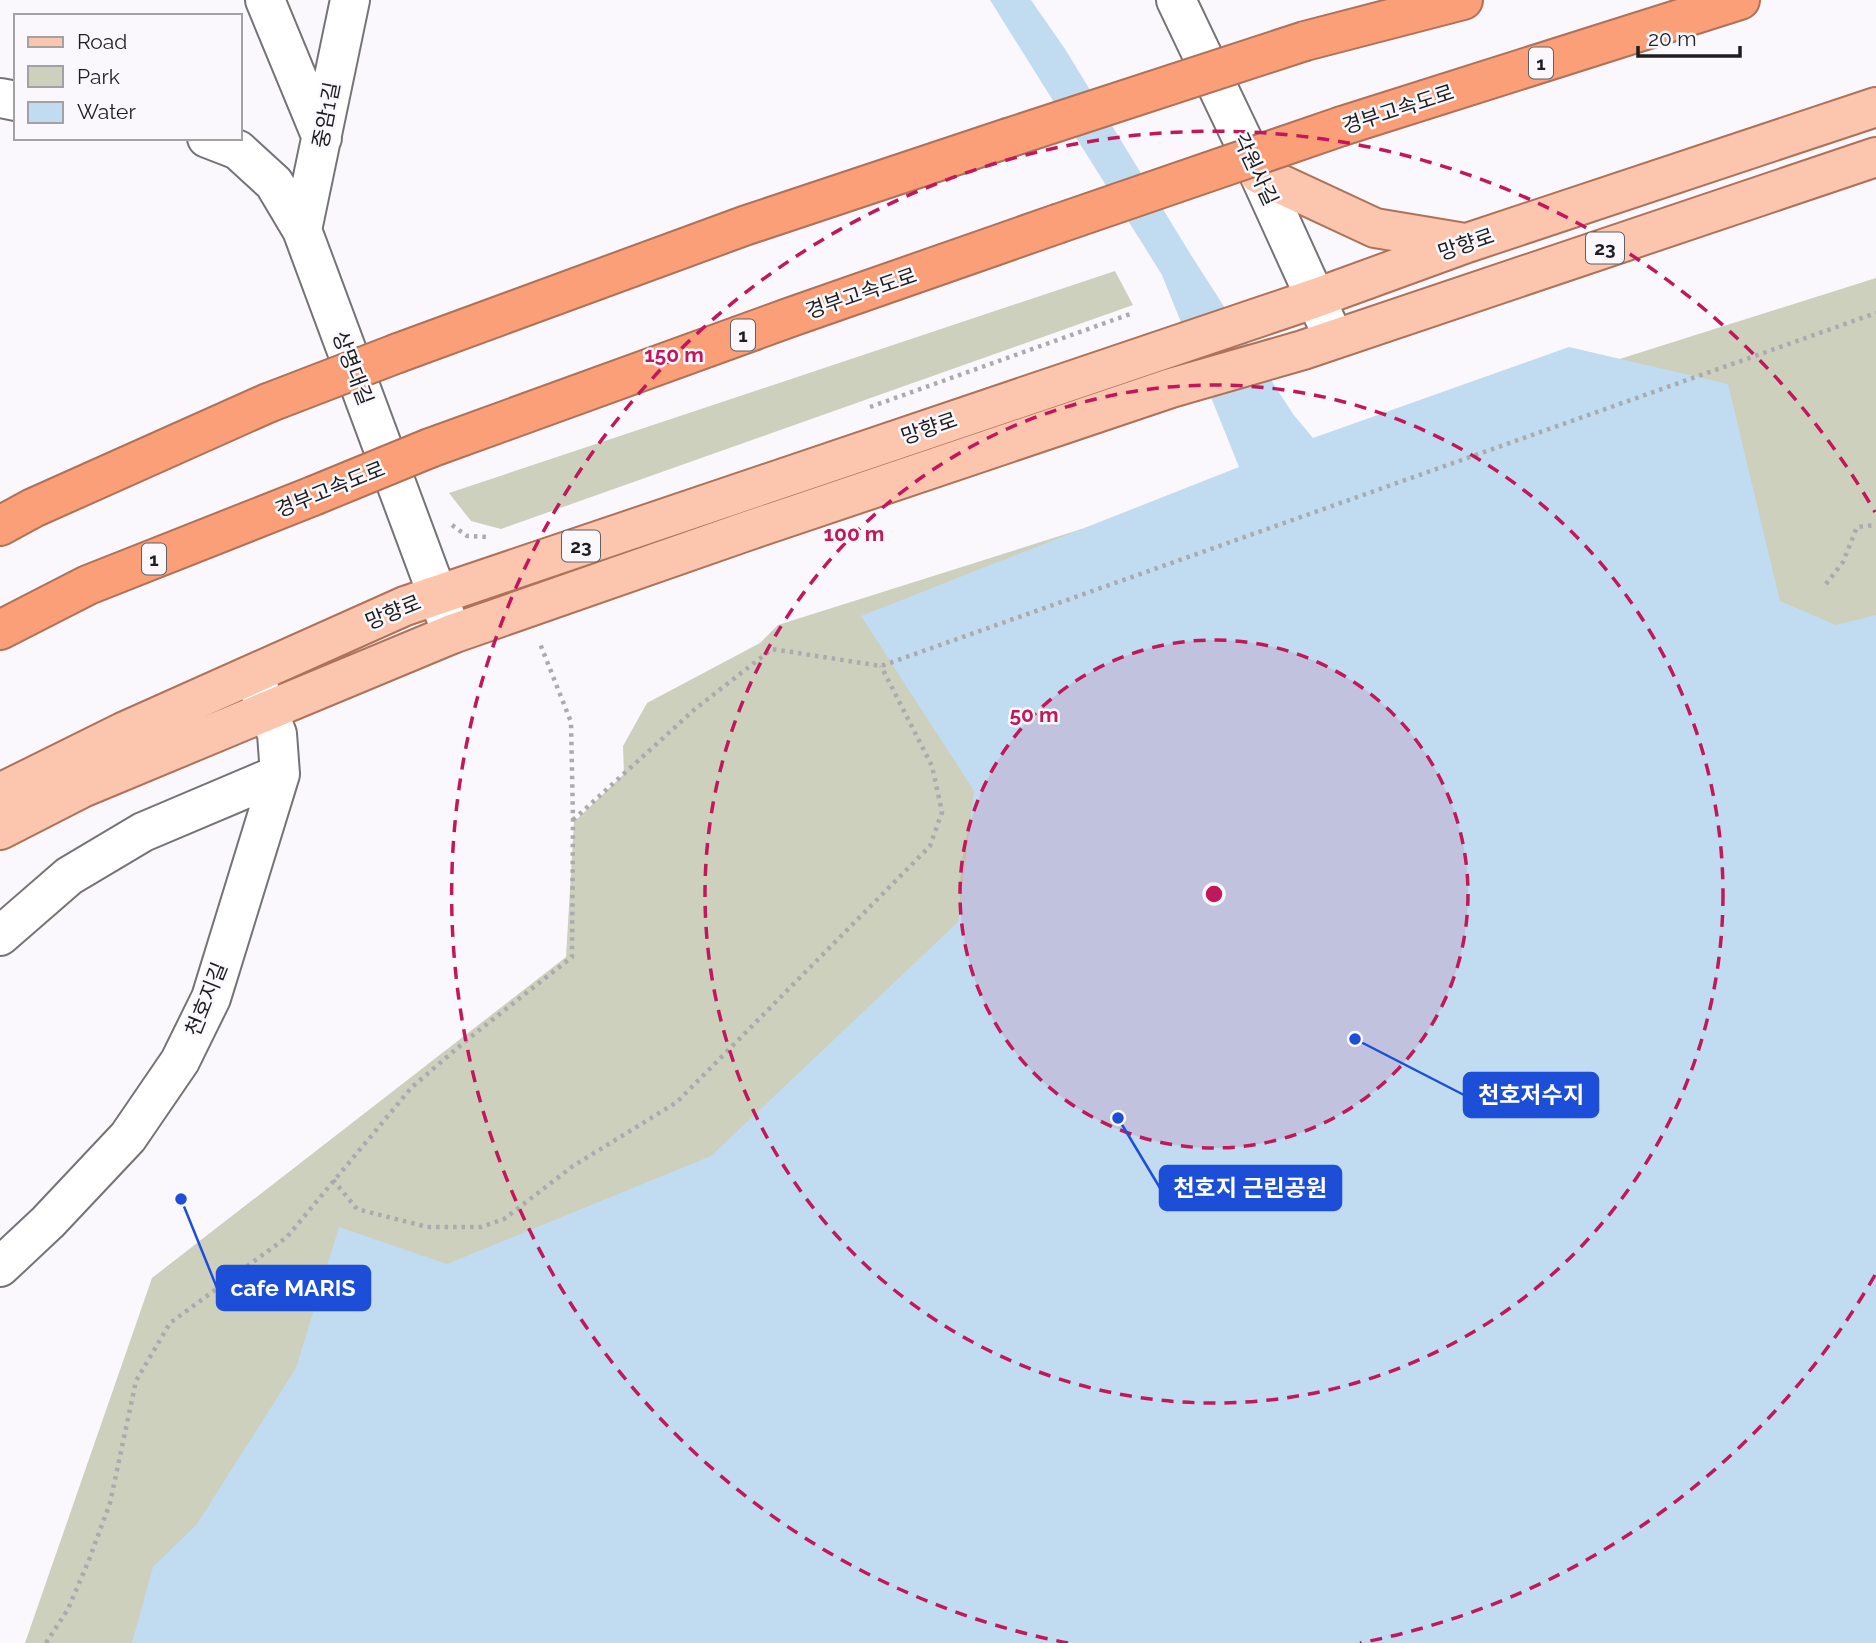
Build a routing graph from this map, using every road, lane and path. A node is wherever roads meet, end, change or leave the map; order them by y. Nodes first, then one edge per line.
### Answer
1 (265, 0) edge
2 (350, 0) edge
3 (1176, 0) edge
4 (1463, 0) edge
5 (1740, 0) edge
6 (1876, 107) edge
7 (322, 138) junction
8 (212, 140) edge
9 (1876, 158) edge
10 (1259, 174) junction
11 (302, 230) junction
12 (1467, 243) junction
13 (1315, 298) junction
14 (1133, 313) dead end
15 (1876, 313) edge
16 (1318, 345) junction
17 (857, 412) dead end
18 (445, 520) dead end
19 (1876, 525) edge
20 (0, 526) edge
21 (491, 537) dead end
22 (1826, 584) dead end
23 (438, 594) junction
24 (0, 630) edge
25 (452, 634) junction
26 (538, 640) dead end
27 (881, 666) junction
28 (253, 674) junction
29 (268, 709) junction
30 (280, 774) junction
31 (0, 793) edge
32 (573, 820) junction
33 (0, 830) edge
34 (0, 936) edge
35 (333, 1180) junction
36 (0, 1267) edge
37 (46, 1643) edge

1 - 7 street
2 - 7 street, 중암1길
3 - 10 street, 각원사길
4 - 20 highway, bridge
5 - 24 highway, 경부고속도로 / 1, bridge
6 - 12 main road, 망향로 / 23
7 - 11 street, 중암1길
8 - 11 street, 상명대길
9 - 16 main road, 망향로 / 23
10 - 12 main road
10 - 13 street, 각원사길
11 - 23 street, 상명대길
12 - 13 main road, 망향로 / 23
13 - 16 street, 각원사길
13 - 23 main road, 망향로 / 23
14 - 17 path
15 - 27 path
16 - 25 main road, 망향로 / 23
18 - 21 path
19 - 22 path
23 - 25 street, 상명대길
23 - 28 main road, 망향로 / 23
25 - 29 main road, 망향로 / 23
26 - 32 path
27 - 32 path
27 - 35 path
28 - 29 street, 천호지길
28 - 31 main road, 망향로 / 23
29 - 30 street, 천호지길
29 - 33 main road, 망향로 / 23
30 - 34 street
30 - 36 street, 천호지길
32 - 35 path
35 - 37 path

